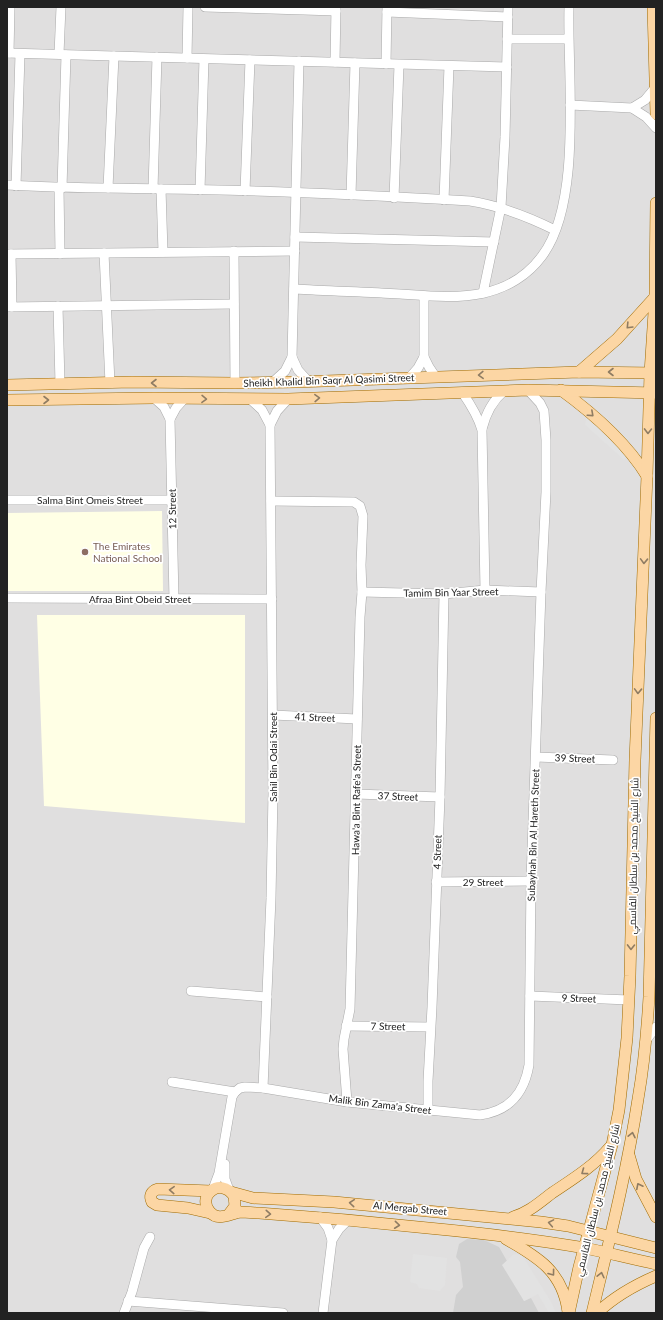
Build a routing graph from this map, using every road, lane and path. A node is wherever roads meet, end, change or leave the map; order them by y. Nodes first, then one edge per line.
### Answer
1 (10, 7) edge
2 (61, 7) edge
3 (188, 7) edge
4 (205, 7) edge
5 (508, 7) edge
6 (569, 7) edge
7 (653, 7) edge
8 (336, 9) edge
9 (387, 10) edge
10 (508, 17) junction
11 (508, 39) junction
12 (568, 39) junction
13 (8, 53) edge
14 (20, 54) junction
15 (63, 55) junction
16 (114, 56) junction
17 (157, 57) junction
18 (187, 58) junction
19 (204, 59) junction
20 (250, 60) junction
21 (299, 61) junction
22 (335, 62) junction
23 (355, 63) junction
24 (386, 64) junction
25 (399, 65) junction
26 (449, 66) junction
27 (506, 67) junction
28 (655, 88) edge
29 (570, 105) junction
30 (632, 108) junction
31 (656, 114) edge
32 (656, 128) edge
33 (11, 186) edge
34 (60, 188) junction
35 (108, 188) junction
36 (157, 189) junction
37 (200, 190) junction
38 (245, 191) junction
39 (296, 193) junction
40 (351, 195) junction
41 (394, 198) junction
42 (444, 200) junction
43 (656, 203) edge
44 (501, 207) junction
45 (555, 230) junction
46 (295, 237) junction
47 (494, 242) junction
48 (234, 251) junction
49 (294, 251) junction
50 (163, 252) junction
51 (104, 253) junction
52 (9, 254) edge
53 (60, 254) junction
54 (294, 289) junction
55 (483, 293) junction
56 (424, 296) junction
57 (655, 297) junction
58 (234, 304) junction
59 (58, 306) junction
60 (106, 306) junction
61 (10, 307) edge
62 (424, 357) junction
63 (292, 358) junction
64 (579, 372) junction
65 (653, 373) edge
66 (435, 376) junction
67 (410, 377) junction
68 (308, 381) junction
69 (132, 382) junction
70 (273, 382) junction
71 (110, 383) junction
72 (235, 383) junction
73 (60, 384) junction
74 (7, 385) edge
75 (528, 390) junction
76 (561, 390) junction
77 (504, 391) junction
78 (462, 392) junction
79 (653, 392) edge
80 (154, 398) junction
81 (185, 398) junction
82 (107, 399) junction
83 (250, 399) junction
84 (288, 399) junction
85 (7, 400) edge
86 (170, 419) junction
87 (270, 425) junction
88 (482, 430) junction
89 (647, 476) junction
90 (7, 500) edge
91 (172, 500) junction
92 (271, 501) junction
93 (485, 590) junction
94 (362, 592) junction
95 (541, 592) junction
96 (444, 594) junction
97 (7, 598) edge
98 (174, 599) junction
99 (272, 599) junction
100 (273, 715) junction
101 (656, 718) edge
102 (357, 719) junction
103 (656, 722) edge
104 (536, 757) junction
105 (613, 760) dead end
106 (356, 794) junction
107 (440, 797) junction
108 (436, 882) junction
109 (531, 882) junction
110 (192, 991) dead end
111 (530, 996) junction
112 (268, 997) junction
113 (649, 997) junction
114 (629, 1000) junction
115 (656, 1008) edge
116 (346, 1026) junction
117 (430, 1027) junction
118 (656, 1027) edge
119 (646, 1039) junction
120 (172, 1082) dead end
121 (263, 1088) junction
122 (235, 1092) junction
123 (347, 1102) junction
124 (428, 1110) junction
125 (497, 1111) joint
126 (225, 1145) junction
127 (612, 1145) junction
128 (628, 1153) junction
129 (212, 1190) junction
130 (230, 1191) junction
131 (210, 1212) junction
132 (229, 1214) junction
133 (320, 1217) junction
134 (656, 1217) edge
135 (509, 1218) junction
136 (348, 1220) junction
137 (589, 1232) junction
138 (498, 1235) junction
139 (150, 1237) dead end
140 (610, 1237) junction
141 (332, 1240) junction
142 (585, 1248) junction
143 (656, 1248) edge
144 (606, 1253) junction
145 (656, 1264) edge
146 (656, 1276) edge
147 (128, 1301) junction
148 (124, 1313) edge
149 (283, 1313) edge
150 (323, 1313) edge
151 (568, 1313) edge
152 (592, 1313) edge
153 (597, 1313) edge

1 - 13 street
2 - 15 street
3 - 18 street
4 - 8 street
5 - 10 street
6 - 12 street
7 - 28 main road
8 - 22 street
9 - 10 street
9 - 24 street
10 - 11 street
11 - 12 street
11 - 27 street
12 - 29 street
13 - 14 street
14 - 15 street
14 - 33 street
15 - 16 street
15 - 34 street
16 - 17 street
16 - 35 street
17 - 18 street
17 - 36 street
18 - 19 street
19 - 20 street
19 - 37 street
20 - 21 street
20 - 38 street
21 - 22 street
21 - 39 street
22 - 23 street
23 - 24 street
23 - 40 street
24 - 25 street
25 - 26 street
25 - 41 street
26 - 27 street
26 - 42 street
27 - 44 street
28 - 30 street
28 - 31 main road
29 - 30 street
29 - 45 street
30 - 32 street
33 - 34 street
34 - 35 street
34 - 53 street
35 - 36 street
36 - 37 street
36 - 50 street
37 - 38 street
38 - 39 street
39 - 40 street
39 - 46 street
40 - 41 street
41 - 42 street
42 - 44 street
43 - 57 main road
44 - 45 street
44 - 47 street
45 - 55 street
46 - 47 street
46 - 49 street
47 - 55 street
48 - 49 street
48 - 50 street
48 - 58 street
49 - 54 street
50 - 51 street
51 - 53 street
51 - 60 street
52 - 53 street
52 - 61 street
54 - 56 street
54 - 63 street
55 - 56 street
56 - 62 street
57 -> 64 main road
57 - 65 main road
58 - 60 street
58 - 72 street
59 - 60 street
59 - 61 street
59 - 73 street
60 - 71 street
62 - 66 street
62 - 67 street
63 - 68 street
63 - 70 street
65 -> 64 main road, Sheikh Khalid Bin Saqr Al Qasimi Street
64 -> 66 main road, Sheikh Khalid Bin Saqr Al Qasimi Street
65 - 79 main road, شارع الشيخ محمد بن سلطان القاسمي
66 - 67 main road, Sheikh Khalid Bin Saqr Al Qasimi Street
67 - 68 main road, Sheikh Khalid Bin Saqr Al Qasimi Street
68 - 70 main road, Sheikh Khalid Bin Saqr Al Qasimi Street
69 - 71 main road, Sheikh Khalid Bin Saqr Al Qasimi Street
72 -> 69 main road, Sheikh Khalid Bin Saqr Al Qasimi Street
69 - 82 main road
70 - 72 main road, Sheikh Khalid Bin Saqr Al Qasimi Street
71 - 73 main road, Sheikh Khalid Bin Saqr Al Qasimi Street
73 - 74 main road, Sheikh Khalid Bin Saqr Al Qasimi Street
75 - 76 main road, Sheikh Khalid Bin Saqr Al Qasimi Street
75 - 77 main road, Sheikh Khalid Bin Saqr Al Qasimi Street
75 - 95 street, Subayhah Bin Al Hareth Street
76 - 79 main road, Sheikh Khalid Bin Saqr Al Qasimi Street
76 -> 89 main road
77 - 78 main road, Sheikh Khalid Bin Saqr Al Qasimi Street
77 - 88 street
84 -> 78 main road, Sheikh Khalid Bin Saqr Al Qasimi Street
78 - 88 street
79 -> 89 main road, شارع الشيخ محمد بن سلطان القاسمي
80 - 81 main road, Sheikh Khalid Bin Saqr Al Qasimi Street
80 - 82 main road, Sheikh Khalid Bin Saqr Al Qasimi Street
80 - 86 street
81 -> 83 main road, Sheikh Khalid Bin Saqr Al Qasimi Street
81 - 86 street
85 -> 82 main road, Sheikh Khalid Bin Saqr Al Qasimi Street
83 - 84 main road, Sheikh Khalid Bin Saqr Al Qasimi Street
83 - 87 street
84 - 87 street
86 - 91 street, 12 Street
87 - 92 street, Sahil Bin Odai Street
88 - 93 street
89 -> 114 main road, شارع الشيخ محمد بن سلطان القاسمي
90 - 91 street, Salma Bint Omeis Street
91 - 98 street, 12 Street
92 - 94 street, Hawa'a Bint Rafe'a Street
92 - 99 street, Sahil Bin Odai Street
93 - 95 street, Tamim Bin Yaar Street
93 - 96 street, Tamim Bin Yaar Street
94 - 96 street, Tamim Bin Yaar Street
94 - 102 street, Hawa'a Bint Rafe'a Street
95 - 104 street, Subayhah Bin Al Hareth Street
96 - 107 street, 4 Street
97 - 98 street, Afraa Bint Obeid Street
98 - 99 street, Afraa Bint Obeid Street
99 - 100 street, Sahil Bin Odai Street
100 - 102 street, 41 Street
100 - 112 street, Sahil Bin Odai Street
101 - 103 main road, شارع الشيخ محمد بن سلطان القاسمي
102 - 106 street, Hawa'a Bint Rafe'a Street
103 - 113 main road, شارع الشيخ محمد بن سلطان القاسمي
104 - 105 street, 39 Street
104 - 109 street, Subayhah Bin Al Hareth Street
106 - 107 street, 37 Street
106 - 116 street, Hawa'a Bint Rafe'a Street
107 - 108 street, 4 Street
108 - 109 street, 29 Street
108 - 117 street, 4 Street
109 - 111 street, Subayhah Bin Al Hareth Street
110 - 112 street
111 - 114 street, 9 Street
111 - 125 street, Subayhah Bin Al Hareth Street
112 - 121 street, Sahil Bin Odai Street
113 - 115 street
113 - 119 main road, شارع الشيخ محمد بن سلطان القاسمي
114 - 127 main road, شارع الشيخ محمد بن سلطان القاسمي
116 - 117 street, 7 Street
116 - 123 street, Hawa'a Bint Rafe'a Street
117 - 124 street, 4 Street
118 - 119 street
128 -> 119 main road, شارع الشيخ محمد بن سلطان القاسمي
120 - 122 street
121 - 122 street, Malik Bin Zama'a Street
121 - 123 street, Malik Bin Zama'a Street
122 - 126 street
123 - 124 street, Malik Bin Zama'a Street
124 - 125 street, Malik Bin Zama'a Street
126 - 129 street
126 - 130 street
127 -> 135 main road
127 - 137 main road, شارع الشيخ محمد بن سلطان القاسمي
134 -> 128 main road
128 - 140 main road, شارع الشيخ محمد بن سلطان القاسمي
129 - 130 main road
129 - 131 main road
129 -> 131 main road
130 - 132 main road
135 -> 130 main road, Al Mergab Street
131 - 132 main road
132 -> 133 main road, Al Mergab Street
133 - 136 main road, Al Mergab Street
133 - 141 street
137 -> 135 main road, Al Mergab Street
136 -> 138 main road, Al Mergab Street
136 - 141 street
137 - 140 main road, Al Mergab Street
137 - 142 main road, شارع الشيخ محمد بن سلطان القاسمي
138 - 142 main road, Al Mergab Street
138 -> 151 main road
139 - 147 street
140 - 143 main road, Al Mergab Street
140 - 144 main road, شارع الشيخ محمد بن سلطان القاسمي
141 - 150 street
142 - 144 main road, Al Mergab Street
142 - 151 main road, شارع الشيخ محمد بن سلطان القاسمي
144 - 145 main road, Al Mergab Street
152 -> 144 main road, شارع الشيخ محمد بن سلطان القاسمي
146 - 153 main road
147 - 148 street
147 - 149 street

